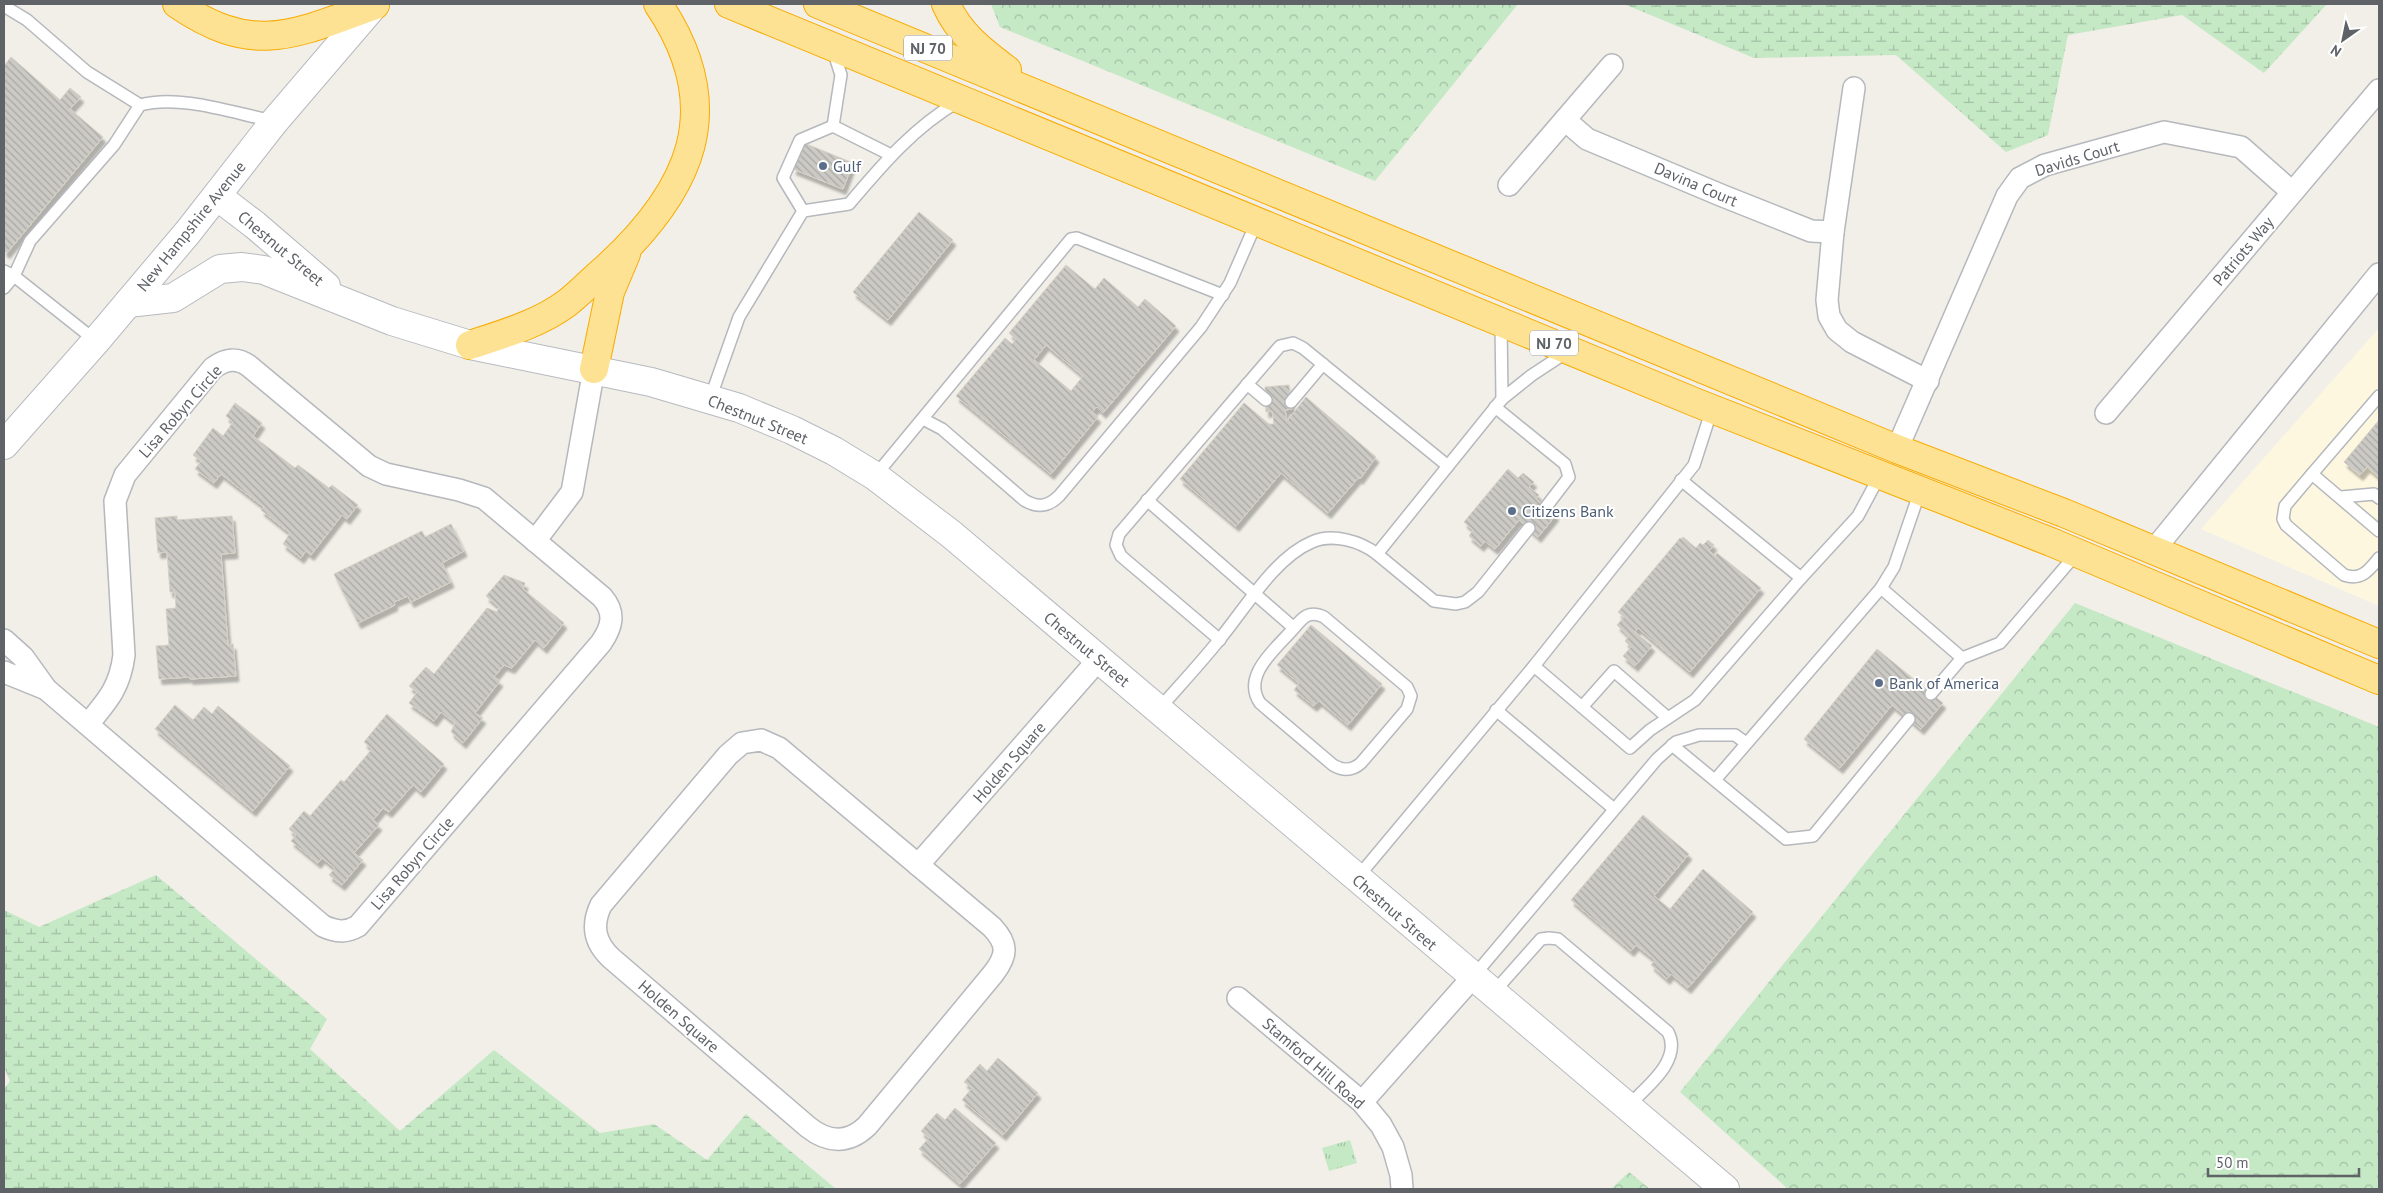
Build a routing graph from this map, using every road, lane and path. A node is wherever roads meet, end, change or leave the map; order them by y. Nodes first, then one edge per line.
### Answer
1 (177, 4) edge
2 (375, 4) edge
3 (658, 4) edge
4 (729, 4) edge
5 (818, 4) edge
6 (946, 4) edge
7 (4, 6) edge
8 (832, 46) junction
9 (1612, 65) dead end
10 (1854, 88) dead end
11 (2379, 90) edge
12 (1038, 93) junction
13 (962, 99) junction
14 (140, 105) junction
15 (1565, 120) junction
16 (274, 122) junction
17 (833, 126) junction
18 (891, 155) junction
19 (1509, 185) dead end
20 (2292, 192) junction
21 (217, 196) junction
22 (803, 211) junction
23 (1258, 221) junction
24 (1833, 232) junction
25 (630, 246) junction
26 (9, 273) edge
27 (2379, 274) edge
28 (4, 288) edge
29 (1223, 295) junction
30 (345, 302) junction
31 (128, 303) junction
32 (1501, 321) junction
33 (96, 341) junction
34 (470, 345) junction
35 (1570, 350) junction
36 (1323, 364) junction
37 (594, 369) junction
38 (1928, 380) junction
39 (1247, 384) junction
40 (2379, 396) edge
41 (710, 399) junction
42 (1266, 400) dead end
43 (1291, 402) dead end
44 (1498, 403) junction
45 (1712, 408) junction
46 (2106, 413) dead end
47 (923, 420) junction
48 (4, 445) edge
49 (1897, 448) junction
50 (1448, 466) junction
51 (2312, 474) junction
52 (1880, 475) junction
53 (875, 476) junction
54 (1681, 480) junction
55 (1920, 491) junction
56 (2341, 497) junction
57 (2379, 498) edge
58 (1147, 500) junction
59 (1546, 507) dead end
60 (1529, 528) dead end
61 (2379, 531) edge
62 (535, 541) junction
63 (2153, 551) junction
64 (2078, 553) junction
65 (1377, 554) junction
66 (2379, 558) edge
67 (1801, 578) junction
68 (1881, 588) junction
69 (1255, 594) junction
70 (1294, 628) junction
71 (4, 640) edge
72 (1220, 640) junction
73 (2377, 641) edge
74 (1962, 658) junction
75 (1099, 660) junction
76 (1534, 666) junction
77 (4, 672) edge
78 (2379, 680) edge
79 (46, 689) junction
80 (1931, 694) dead end
81 (1582, 707) junction
82 (1159, 709) junction
83 (1496, 710) junction
84 (1668, 718) junction
85 (1908, 719) dead end
86 (88, 724) junction
87 (1746, 744) junction
88 (1672, 745) junction
89 (1715, 780) junction
90 (1614, 809) junction
91 (918, 865) junction
92 (1356, 879) junction
93 (1482, 986) junction
94 (1238, 998) dead end
95 (1362, 1102) junction
96 (1627, 1107) junction
97 (1402, 1189) edge
98 (1724, 1189) edge

1 - 2 highway
2 - 16 street, New Hampshire Avenue
3 - 25 highway
4 - 8 highway, NJ 70
5 - 12 highway, NJ 70
6 - 12 highway
7 - 14 lane
8 - 13 highway, NJ 70
8 - 17 lane
9 - 15 street
10 - 24 street
11 - 20 street, Patriots Way
12 - 49 highway, NJ 70
13 - 18 lane
13 - 23 highway, NJ 70
14 - 16 lane
14 - 26 lane
15 - 19 street
15 - 24 street, Davina Court
16 - 21 street, New Hampshire Avenue
17 - 18 lane
17 - 22 lane
18 - 22 lane
20 - 38 street, Davids Court
20 - 46 street, Patriots Way
21 - 30 street, Chestnut Street
21 - 31 street, New Hampshire Avenue
22 - 41 lane
23 - 29 lane
23 - 32 highway, NJ 70
24 - 38 street
25 - 34 highway
25 - 37 highway
26 - 28 lane
26 - 33 lane
27 - 63 street
29 - 47 lane
29 - 47 lane
30 - 31 street, Chestnut Street
30 - 34 street, Chestnut Street
31 - 33 street, New Hampshire Avenue
32 - 35 highway, NJ 70
32 - 44 lane
33 - 48 street, New Hampshire Avenue
34 - 37 street, Chestnut Street
35 - 44 lane
35 - 45 highway, NJ 70
36 - 39 lane
36 - 43 lane
36 - 50 lane
37 - 41 street, Chestnut Street
37 - 62 street
38 - 49 street, Davids Court
39 - 42 lane
39 - 58 lane
40 - 51 lane
41 - 53 street, Chestnut Street
44 - 50 lane
44 - 59 lane
45 - 52 highway, NJ 70
45 - 54 lane
47 - 53 lane
49 - 63 highway, NJ 70
50 - 65 lane
51 - 56 lane
51 - 66 lane
52 - 55 highway, NJ 70
52 - 67 lane
53 - 75 street, Chestnut Street
54 - 67 lane
54 - 76 lane
55 - 64 highway, NJ 70
55 - 68 lane
56 - 57 lane
56 - 61 lane
58 - 69 lane
58 - 72 lane
60 - 65 lane
62 - 86 street, Lisa Robyn Circle
62 - 86 street, Lisa Robyn Circle
63 - 73 highway, NJ 70
64 - 74 lane
64 - 78 highway, NJ 70
65 - 69 lane
67 - 84 lane
68 - 74 lane
68 - 87 lane
69 - 70 lane
69 - 72 lane
70 - 70 lane
71 - 79 street, Lisa Robyn Circle
72 - 82 lane
74 - 80 lane
75 - 82 street, Chestnut Street
75 - 91 street, Holden Square
76 - 81 lane
76 - 83 lane
77 - 79 street, Lisa Robyn Circle
79 - 86 street, Lisa Robyn Circle
81 - 84 lane
81 - 84 lane
82 - 92 street, Chestnut Street
83 - 90 lane
83 - 92 lane
85 - 89 lane
87 - 88 lane
87 - 89 lane
88 - 89 lane
88 - 90 lane
90 - 93 lane
91 - 91 street, Holden Square
92 - 93 street, Chestnut Street
93 - 95 street
93 - 96 street, Chestnut Street
93 - 96 lane
94 - 95 street, Stamford Hill Road
95 - 97 street, Stamford Hill Road
96 - 98 street, Chestnut Street

